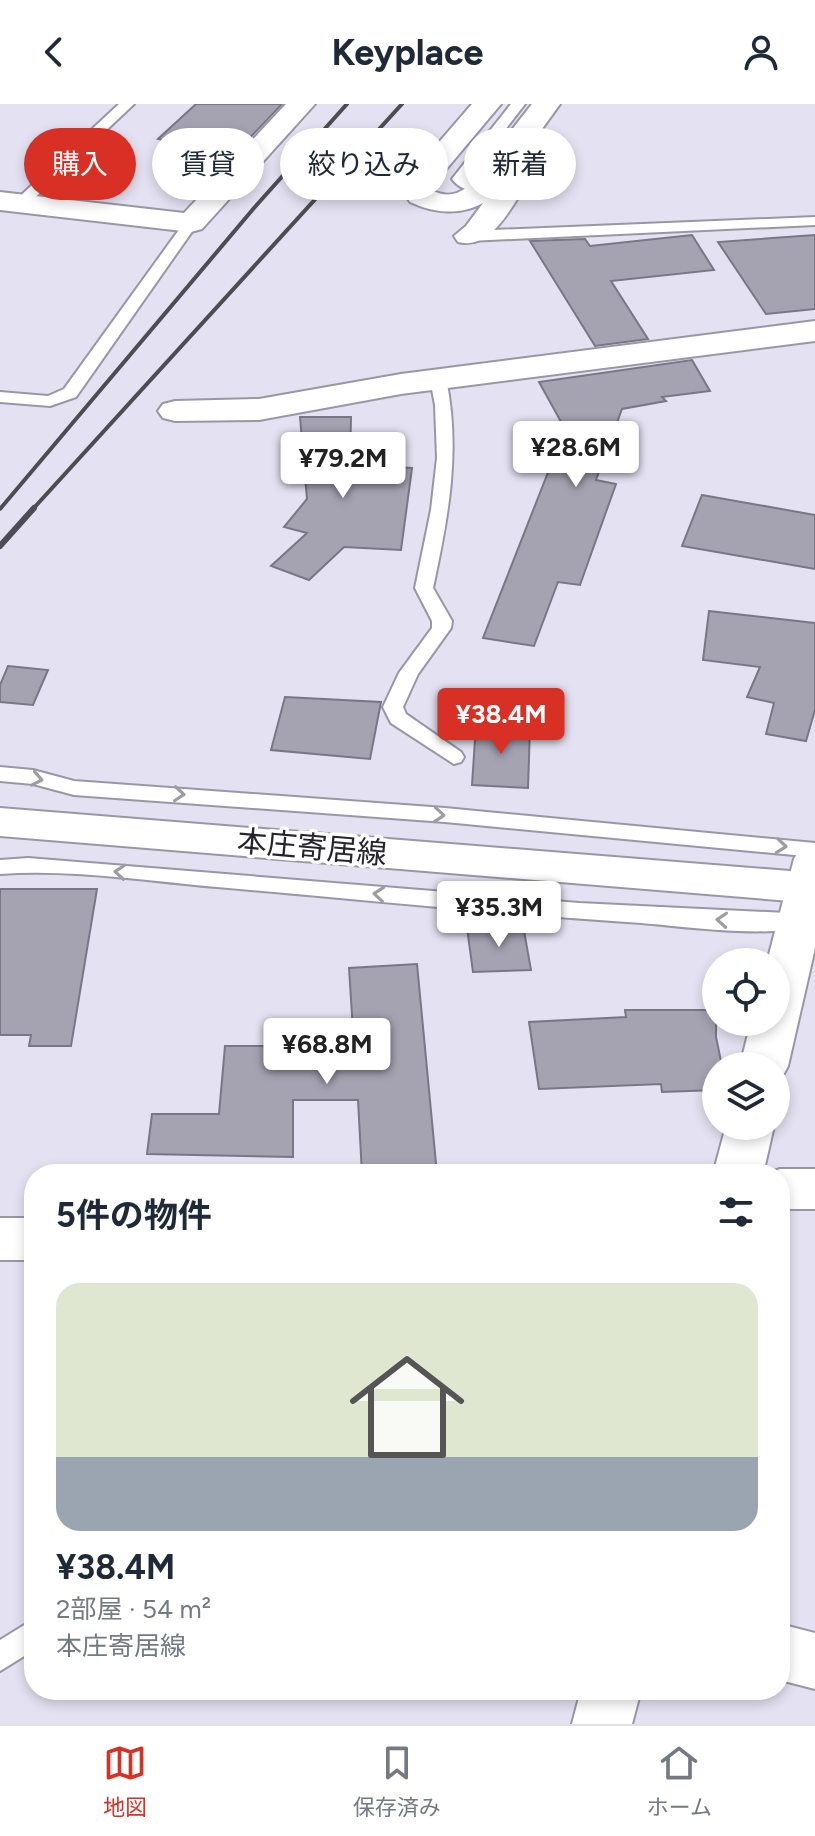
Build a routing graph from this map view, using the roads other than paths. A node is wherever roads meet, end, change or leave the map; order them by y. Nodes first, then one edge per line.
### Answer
1 (127, 104) edge
2 (301, 104) edge
3 (487, 104) edge
4 (518, 104) edge
5 (546, 104) edge
6 (572, 104) edge
7 (466, 128) edge
8 (499, 128) edge
9 (528, 128) edge
10 (464, 131) edge
11 (465, 200) edge
12 (10, 202) edge
13 (815, 221) edge
14 (191, 223) junction
15 (469, 236) joint
16 (815, 331) edge
17 (438, 379) junction
18 (0, 397) edge
19 (175, 411) dead end
20 (454, 757) dead end
21 (0, 774) edge
22 (0, 822) edge
23 (0, 867) edge
24 (811, 881) edge
25 (790, 961) edge
26 (746, 1140) edge
27 (740, 1164) edge
28 (790, 1189) edge
29 (815, 1189) edge
30 (0, 1239) edge
31 (24, 1239) edge
32 (24, 1640) edge
33 (790, 1655) edge
34 (0, 1657) edge
35 (815, 1661) edge
36 (608, 1700) edge
37 (602, 1724) edge

1 - 12 lane
2 - 14 street
3 - 7 street
4 - 8 lane
5 - 9 street
6 - 15 street
10 - 11 street
12 - 14 street
13 - 15 lane
14 - 18 lane
16 - 17 street
17 - 19 street
17 - 20 lane
21 -> 24 lane
22 - 24 street, 本庄寄居線
24 -> 23 lane
24 - 25 street
26 - 27 street
28 - 29 street
30 - 31 street
32 - 34 lane
33 - 35 street
36 - 37 street

